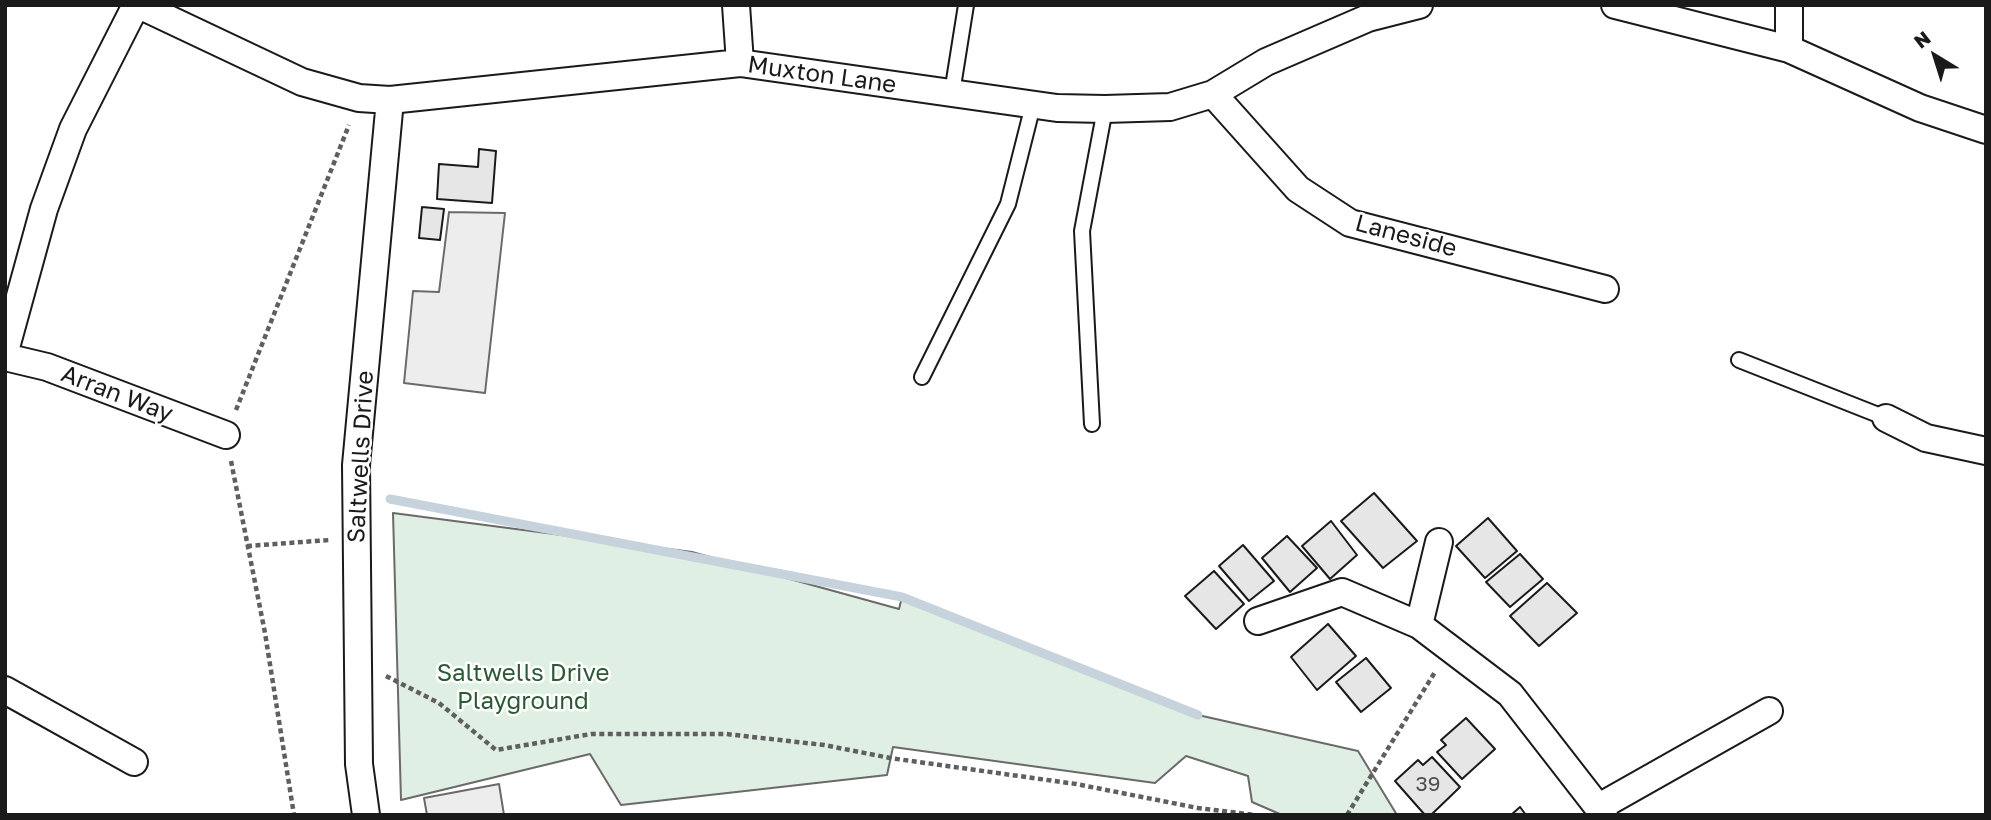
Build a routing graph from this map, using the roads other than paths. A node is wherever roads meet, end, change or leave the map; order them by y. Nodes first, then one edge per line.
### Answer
1 (138, 5) edge
2 (736, 5) edge
3 (966, 5) edge
4 (1419, 5) edge
5 (1615, 5) edge
6 (1789, 5) edge
7 (1789, 49) junction
8 (740, 63) junction
9 (952, 93) junction
10 (1213, 94) junction
11 (390, 100) junction
12 (1033, 105) junction
13 (1105, 109) junction
14 (1986, 130) edge
15 (1605, 289) dead end
16 (5, 351) edge
17 (5, 357) edge
18 (1739, 360) dead end
19 (922, 377) dead end
20 (1886, 418) joint
21 (1092, 424) dead end
22 (226, 435) road end
23 (1986, 451) edge
24 (1439, 542) dead end
25 (1258, 621) dead end
26 (1419, 625) junction
27 (5, 690) edge
28 (1769, 711) dead end
29 (134, 762) dead end
30 (1602, 811) edge
31 (366, 815) edge

1 - 11 street, Muxton Lane
1 - 16 street
2 - 8 street
3 - 9 lane
4 - 10 street, Muxton Lane
5 - 7 street
6 - 7 street
7 - 14 street
8 - 9 street, Muxton Lane
8 - 11 street, Muxton Lane
9 - 12 street, Muxton Lane
10 - 13 street, Muxton Lane
10 - 15 street, Laneside
11 - 31 street, Saltwells Drive
12 - 13 street, Muxton Lane
12 - 19 lane
13 - 21 lane
17 - 22 street, Arran Way
18 - 20 lane
20 - 23 street
24 - 26 street
25 - 26 street
26 - 30 street
27 - 29 street
28 - 30 street

